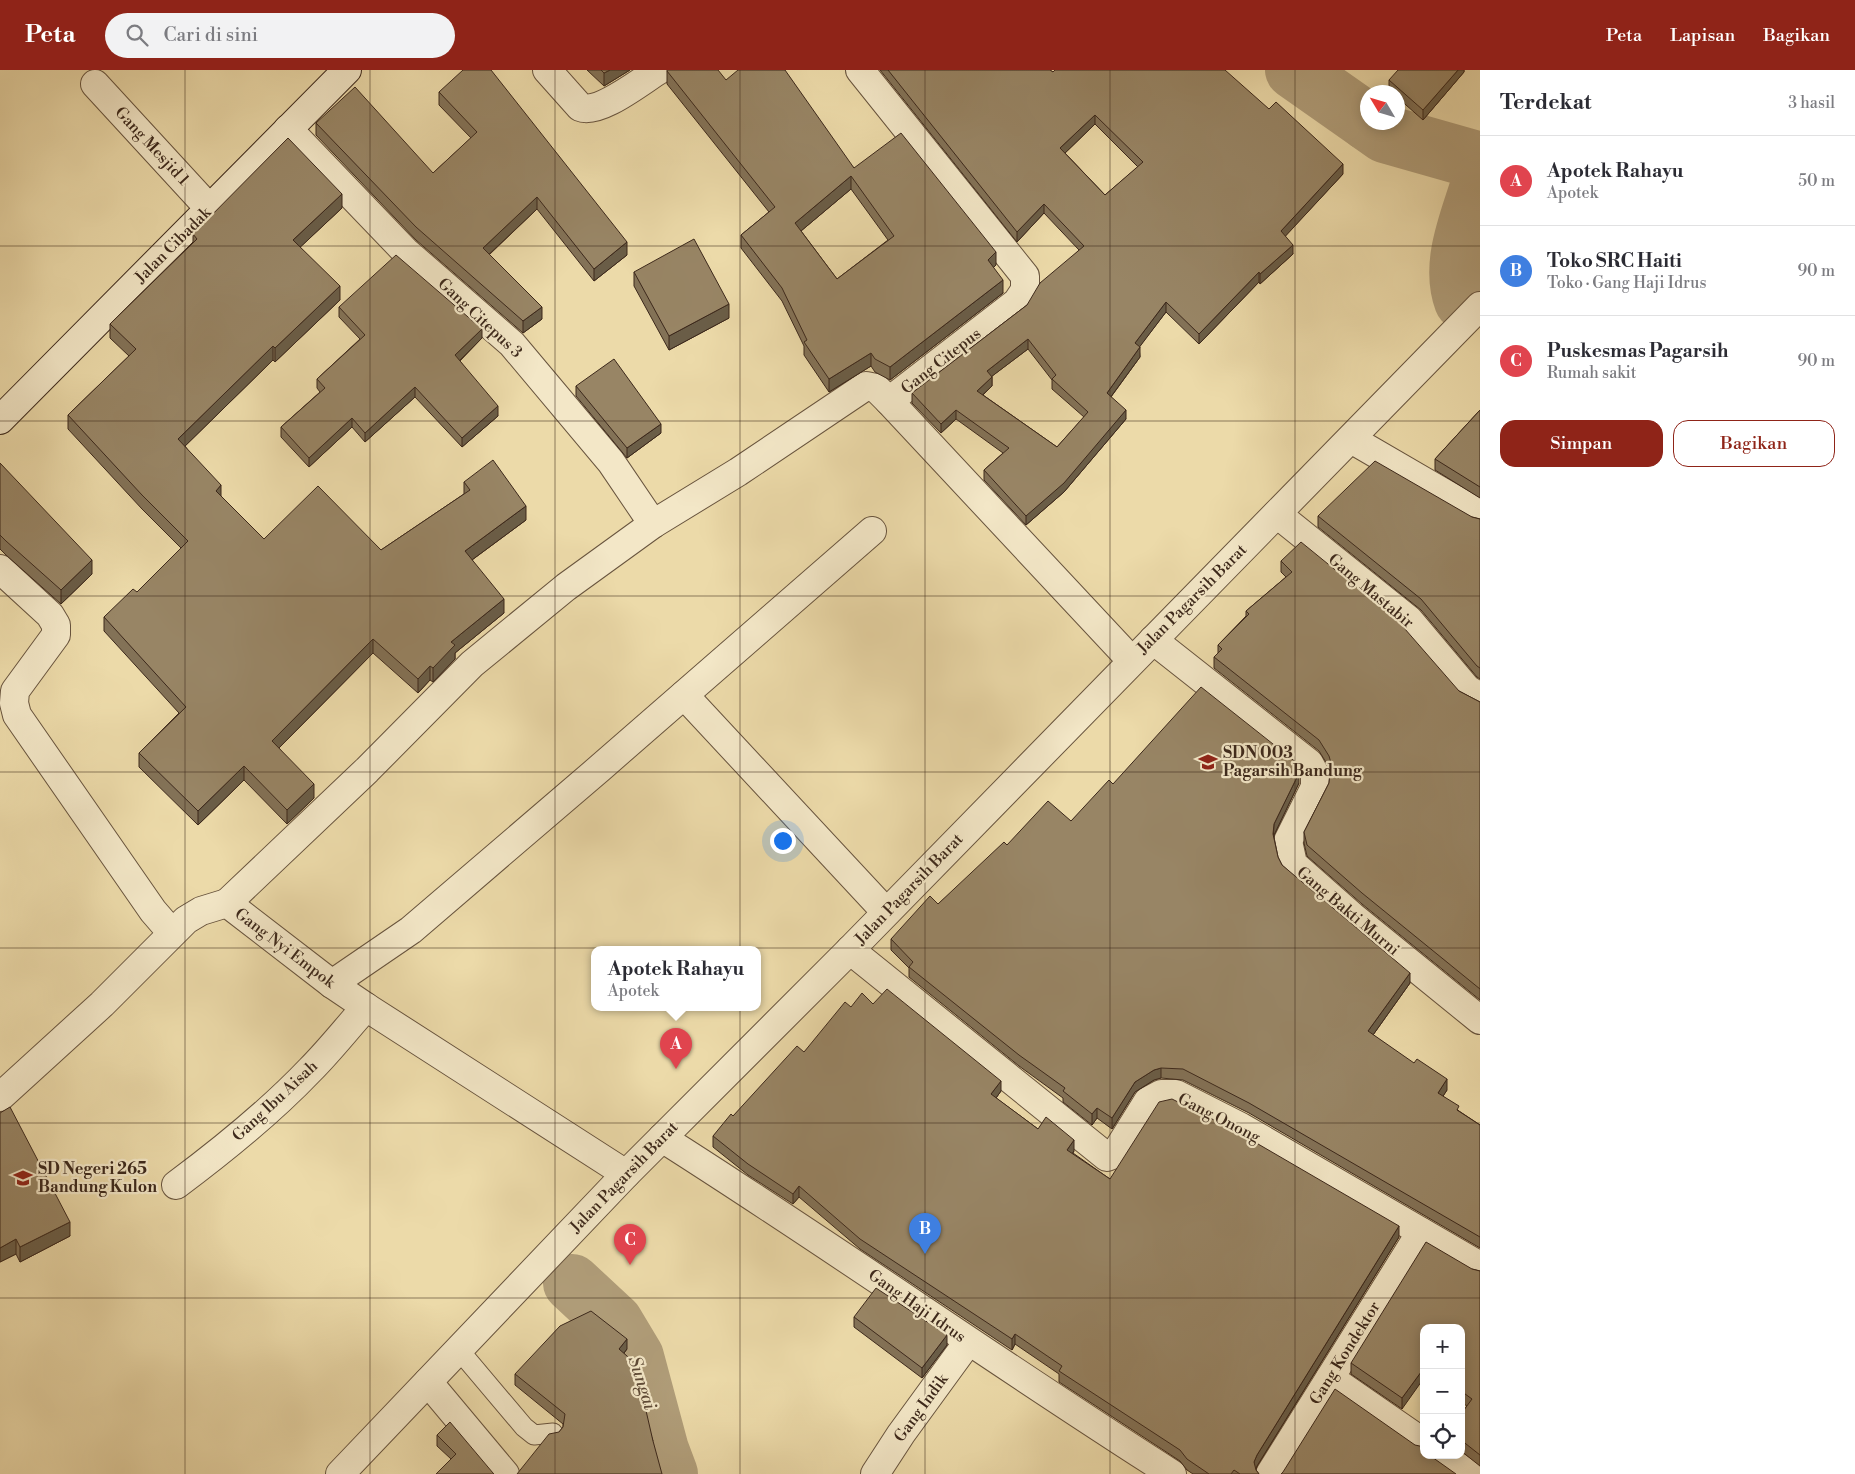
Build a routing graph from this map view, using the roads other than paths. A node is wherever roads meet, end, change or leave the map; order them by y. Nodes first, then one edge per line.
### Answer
1 (346, 70) edge
2 (546, 70) edge
3 (659, 70) edge
4 (860, 70) edge
5 (95, 84) dead end
6 (288, 129) junction
7 (210, 208) junction
8 (1479, 310) edge
9 (890, 401) junction
10 (0, 420) edge
11 (1351, 439) junction
12 (1277, 514) junction
13 (1480, 514) edge
14 (653, 524) junction
15 (872, 531) dead end
16 (0, 569) edge
17 (1152, 640) junction
18 (1131, 660) junction
19 (684, 695) junction
20 (1480, 697) edge
21 (227, 903) junction
22 (886, 912) junction
23 (172, 934) junction
24 (850, 950) junction
25 (332, 984) junction
26 (366, 1007) junction
27 (1480, 1020) edge
28 (0, 1097) edge
29 (662, 1138) junction
30 (626, 1174) junction
31 (176, 1186) dead end
32 (1421, 1232) junction
33 (1480, 1266) edge
34 (968, 1342) junction
35 (458, 1350) junction
36 (1330, 1378) junction
37 (428, 1382) junction
38 (552, 1433) edge
39 (1420, 1440) edge
40 (1447, 1459) edge
41 (340, 1474) edge
42 (505, 1474) edge
43 (875, 1474) edge
44 (1172, 1474) edge
45 (1270, 1474) edge
46 (1468, 1474) edge

1 - 6 street, Jalan Cibadak
2 - 3 street
4 - 9 street, Gang Citepus
5 - 7 street, Gang Mesjid 1
6 - 7 street, Jalan Cibadak
6 - 14 street, Gang Citepus 3
7 - 10 street, Jalan Cibadak
8 - 11 street, Jalan Pagarsih Barat
9 - 14 street
9 - 18 street, Gang Citepus
11 - 12 street, Jalan Pagarsih Barat
11 - 13 street
12 - 17 street, Jalan Pagarsih Barat
12 - 20 street, Gang Mastabir
14 - 21 street
15 - 19 street
16 - 23 street
17 - 18 street, Jalan Pagarsih Barat
17 - 27 street, Gang Bakti Murni
18 - 22 street, Jalan Pagarsih Barat
19 - 22 street
19 - 25 street
21 - 23 street, Gang Nyi Empok
21 - 25 street, Gang Nyi Empok
22 - 24 street, Jalan Pagarsih Barat
23 - 28 street, Gang Nyi Empok
24 - 29 street, Jalan Pagarsih Barat
24 - 32 street, Gang Onong
25 - 26 street, Gang Nyi Empok
26 - 30 street, Gang Nyi Empok
26 - 31 street, Gang Ibu Aisah
29 - 30 street, Jalan Pagarsih Barat
29 - 34 street, Gang Haji Idrus
30 - 35 street, Jalan Pagarsih Barat
32 - 33 street, Gang Onong
32 - 36 street, Gang Kondektor
34 - 43 street, Gang Indik
34 - 44 street, Gang Haji Idrus
35 - 37 street, Jalan Pagarsih Barat
35 - 38 lane
36 - 39 street
36 - 45 street, Gang Kondektor
37 - 41 street, Jalan Pagarsih Barat
37 - 42 street
40 - 46 street

